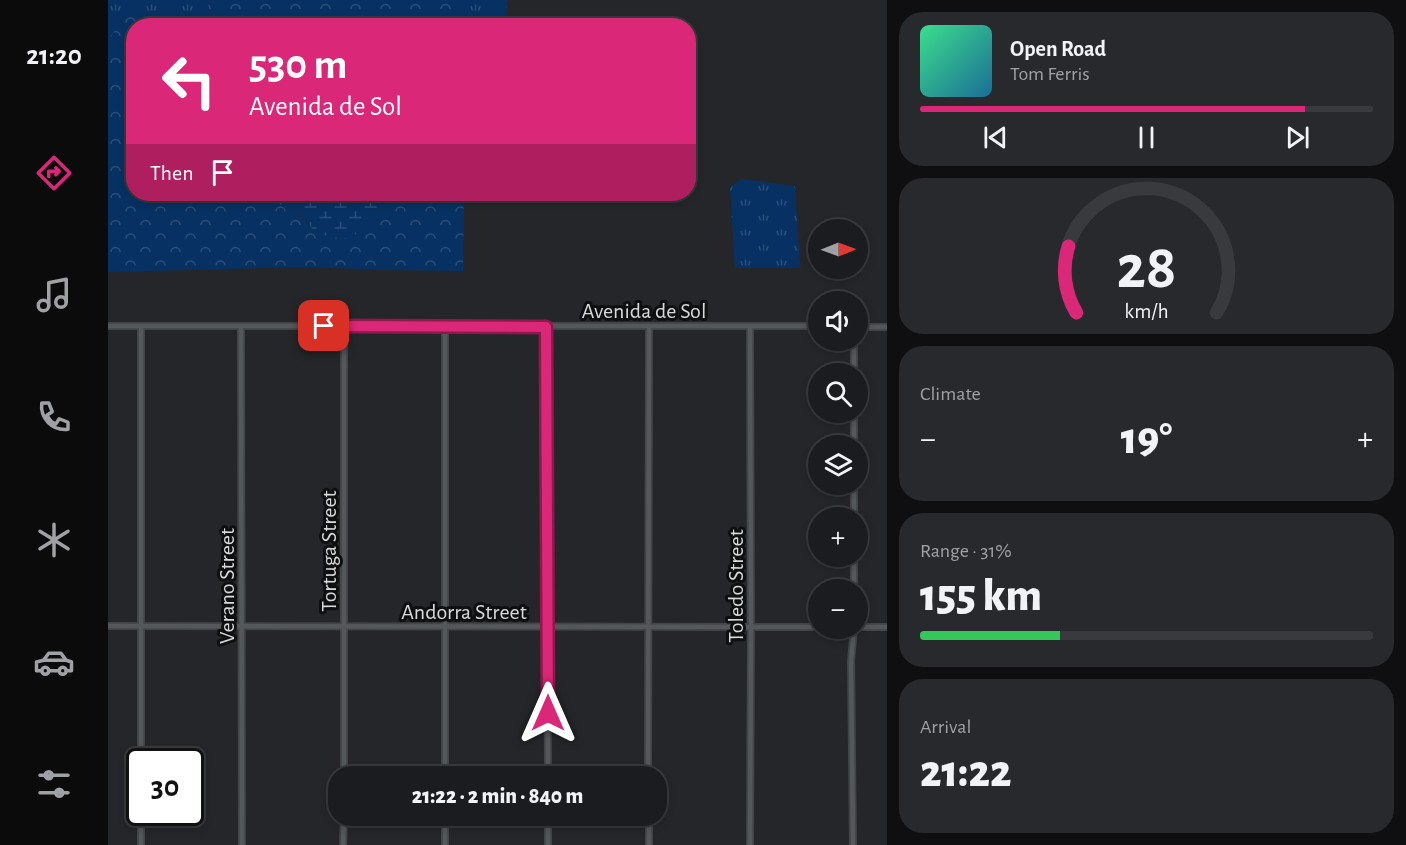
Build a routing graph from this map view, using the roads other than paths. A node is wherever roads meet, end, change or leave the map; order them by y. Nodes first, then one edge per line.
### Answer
1 (344, 326) junction
2 (808, 326) edge
3 (108, 327) edge
4 (141, 327) junction
5 (241, 327) junction
6 (445, 327) junction
7 (546, 327) junction
8 (649, 327) junction
9 (750, 327) junction
10 (868, 327) edge
11 (887, 327) edge
12 (108, 626) edge
13 (142, 627) junction
14 (242, 627) junction
15 (344, 627) junction
16 (444, 627) junction
17 (549, 627) junction
18 (648, 627) junction
19 (752, 627) junction
20 (808, 627) edge
21 (887, 627) edge
22 (868, 628) edge
23 (854, 639) edge
24 (141, 748) edge
25 (344, 766) edge
26 (445, 766) edge
27 (548, 766) edge
28 (648, 766) edge
29 (141, 826) edge
30 (344, 826) edge
31 (445, 826) edge
32 (548, 826) edge
33 (649, 826) edge
34 (141, 845) edge
35 (242, 845) edge
36 (344, 845) edge
37 (445, 845) edge
38 (548, 845) edge
39 (649, 845) edge
40 (750, 845) edge
41 (853, 845) edge

1 - 5 street, Avenida de Sol
1 - 6 street, Avenida de Sol
1 - 15 street, Tortuga Street
2 - 9 street, Avenida de Sol
3 - 4 street, Avenida de Sol
4 - 5 street, Avenida de Sol
4 - 13 street
5 - 14 street, Verano Street
6 - 7 street, Avenida de Sol
6 - 16 street
7 - 8 street, Avenida de Sol
7 - 17 street
8 - 9 street, Avenida de Sol
8 - 18 street
9 - 19 street, Toledo Street
10 - 11 street
12 - 13 street, Andorra Street
13 - 14 street, Andorra Street
13 - 24 street
14 - 15 street, Andorra Street
14 - 35 street, Verano Street
15 - 16 street, Andorra Street
15 - 25 street, Tortuga Street
16 - 17 street, Andorra Street
16 - 26 street
17 - 18 street, Andorra Street
17 - 27 street
18 - 19 street, Andorra Street
18 - 28 street
19 - 20 street, Andorra Street
19 - 40 street, Toledo Street
21 - 22 street
23 - 41 street
29 - 34 street
30 - 36 street
31 - 37 street
32 - 38 street
33 - 39 street

